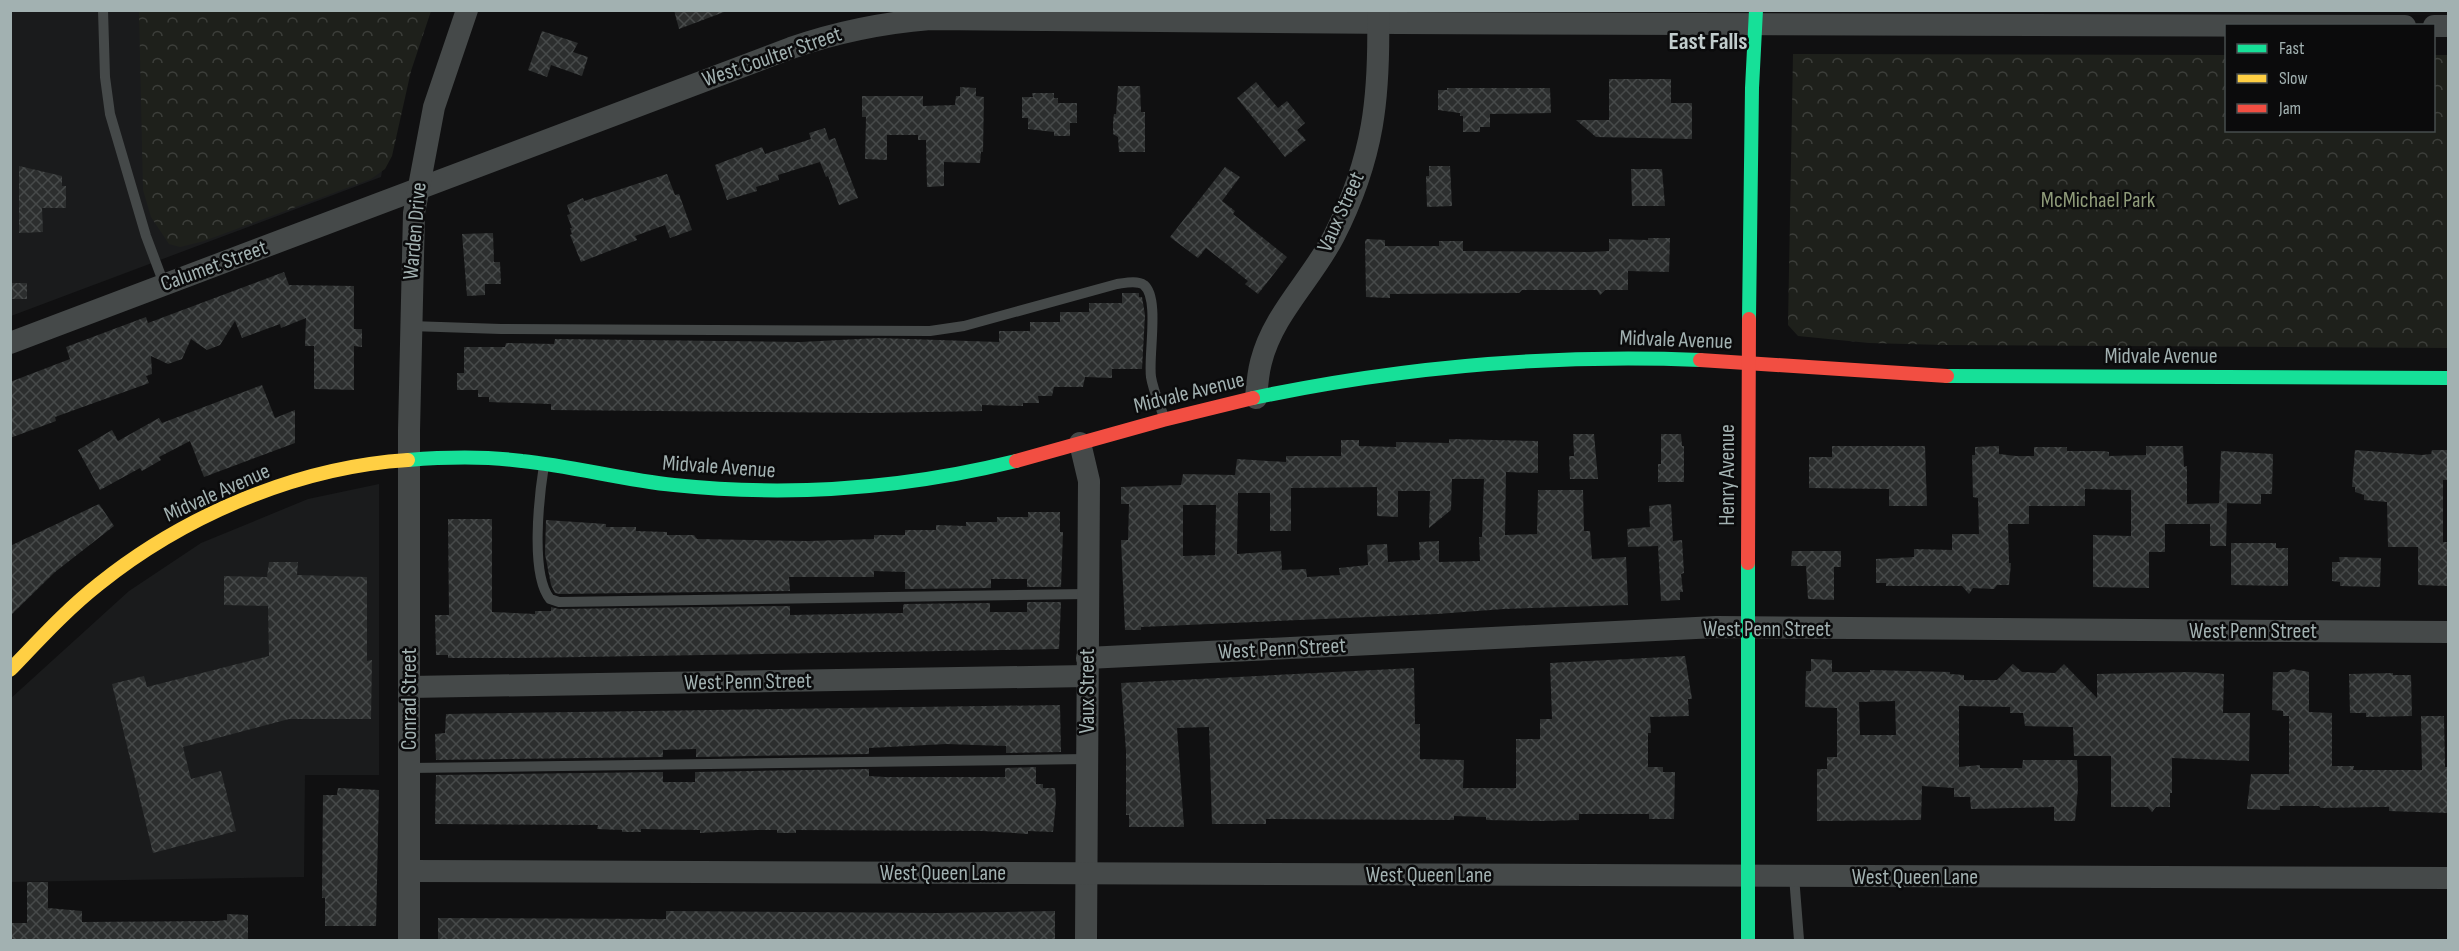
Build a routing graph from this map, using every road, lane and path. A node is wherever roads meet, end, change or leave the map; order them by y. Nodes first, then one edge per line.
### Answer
1 (103, 10) edge
2 (467, 10) edge
3 (1213, 16) edge
4 (1378, 16) edge
5 (1756, 17) edge
6 (2017, 17) edge
7 (2229, 24) edge
8 (417, 190) junction
9 (164, 284) junction
10 (410, 326) junction
11 (10, 343) edge
12 (1749, 364) junction
13 (2448, 378) edge
14 (1256, 398) junction
15 (1165, 420) junction
16 (1080, 443) junction
17 (409, 458) junction
18 (544, 464) junction
19 (1087, 594) junction
20 (1748, 627) junction
21 (2448, 632) edge
22 (12, 665) edge
23 (1087, 667) junction
24 (409, 687) junction
25 (1087, 759) junction
26 (409, 768) junction
27 (409, 870) junction
28 (1086, 874) junction
29 (1747, 876) junction
30 (1794, 876) junction
31 (2448, 878) edge
32 (409, 940) edge
33 (1086, 940) edge
34 (1748, 940) edge
35 (1799, 940) edge

1 - 9 lane
2 - 8 street, Warden Drive
3 - 4 street, West Coulter Street
3 - 8 street, West Coulter Street
4 - 5 street, West Coulter Street
4 - 14 street, Vaux Street
5 - 6 street, West Coulter Street
5 - 12 street, Henry Avenue
6 - 7 street, West Coulter Street
8 - 9 street, Calumet Street
8 - 10 street, Warden Drive
9 - 11 street, Calumet Street
10 - 15 lane
10 - 17 street, Warden Drive
12 - 13 street, Midvale Avenue
12 - 14 street, Midvale Avenue
12 - 20 street, Henry Avenue
14 - 15 street, Midvale Avenue
15 - 16 street, Midvale Avenue
16 - 18 street, Midvale Avenue
16 - 19 street, Vaux Street
17 - 18 street, Midvale Avenue
17 - 22 street, Midvale Avenue
17 - 24 street, Conrad Street
18 - 19 lane
19 - 23 street, Vaux Street
20 - 21 street, West Penn Street
20 - 23 street, West Penn Street
20 - 29 street, Henry Avenue
23 - 24 street, West Penn Street
23 - 25 street, Vaux Street
24 - 26 street, Conrad Street
25 - 26 lane
25 - 28 street, Vaux Street
26 - 27 street, Conrad Street
27 - 28 street, West Queen Lane
27 - 32 street, Conrad Street
28 - 29 street, West Queen Lane
28 - 33 street, Vaux Street
29 - 30 street, West Queen Lane
29 - 34 street, Henry Avenue
30 - 31 street, West Queen Lane
30 - 35 lane

